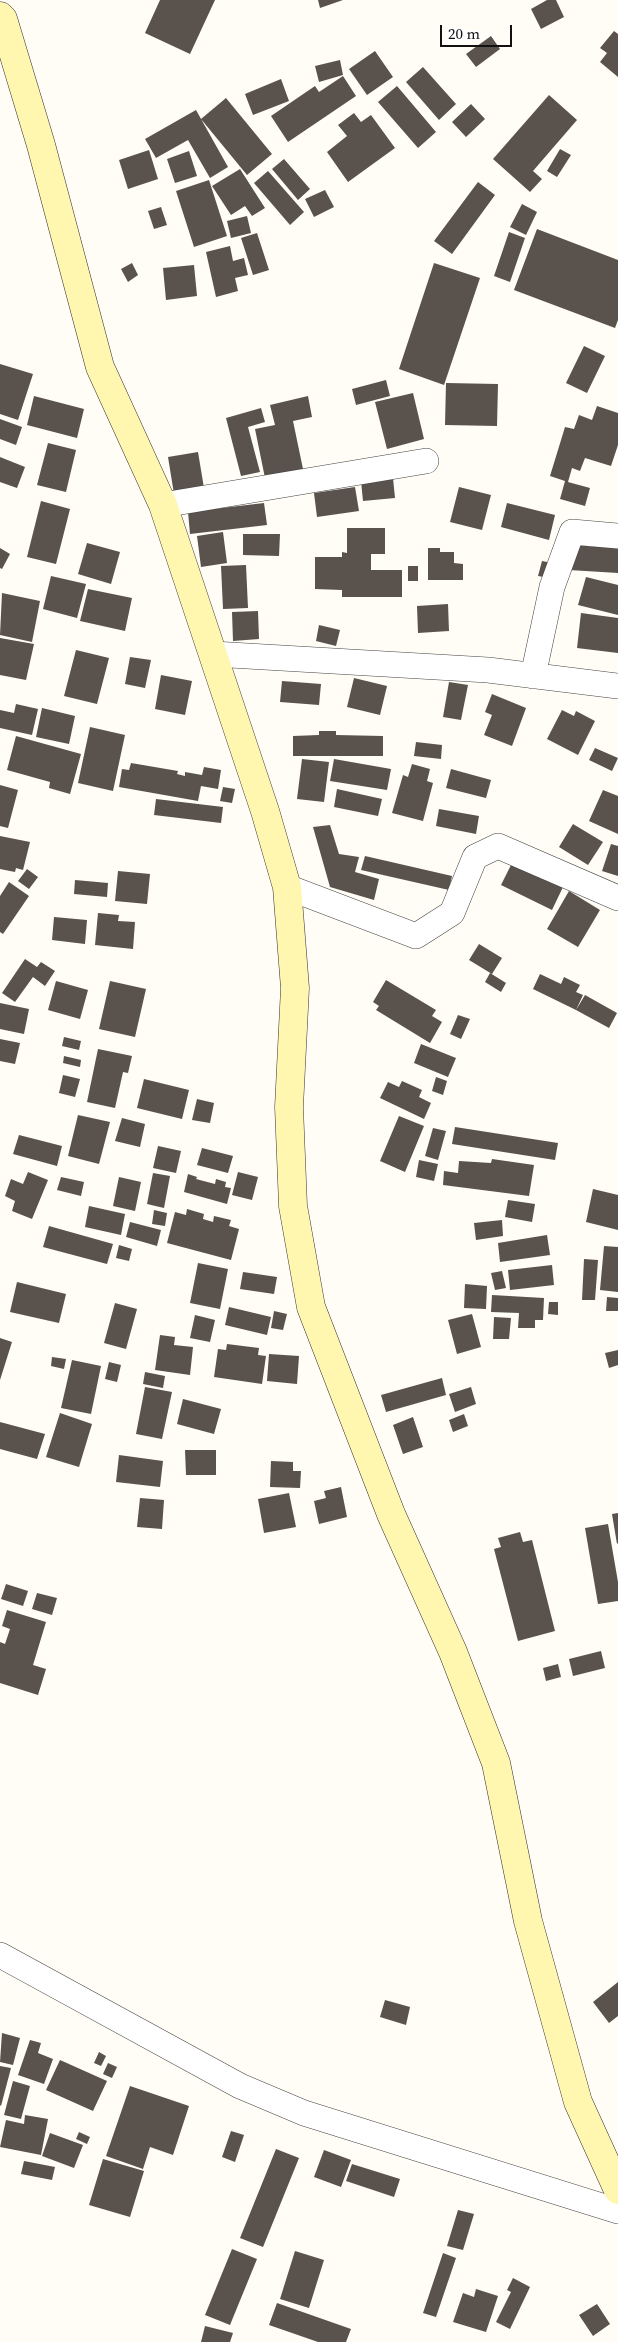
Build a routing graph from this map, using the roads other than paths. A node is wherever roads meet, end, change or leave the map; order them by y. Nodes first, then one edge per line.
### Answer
1 (1, 19) edge
2 (426, 461) dead end
3 (163, 505) junction
4 (618, 536) edge
5 (213, 654) junction
6 (533, 676) junction
7 (618, 686) edge
8 (286, 887) junction
9 (618, 898) edge
10 (0, 1955) edge
11 (618, 2190) edge
12 (618, 2211) edge

1 - 3 street
2 - 3 street
3 - 5 street
4 - 6 street
5 - 6 street
5 - 8 street
6 - 7 street
8 - 9 street
8 - 11 street
10 - 12 street

